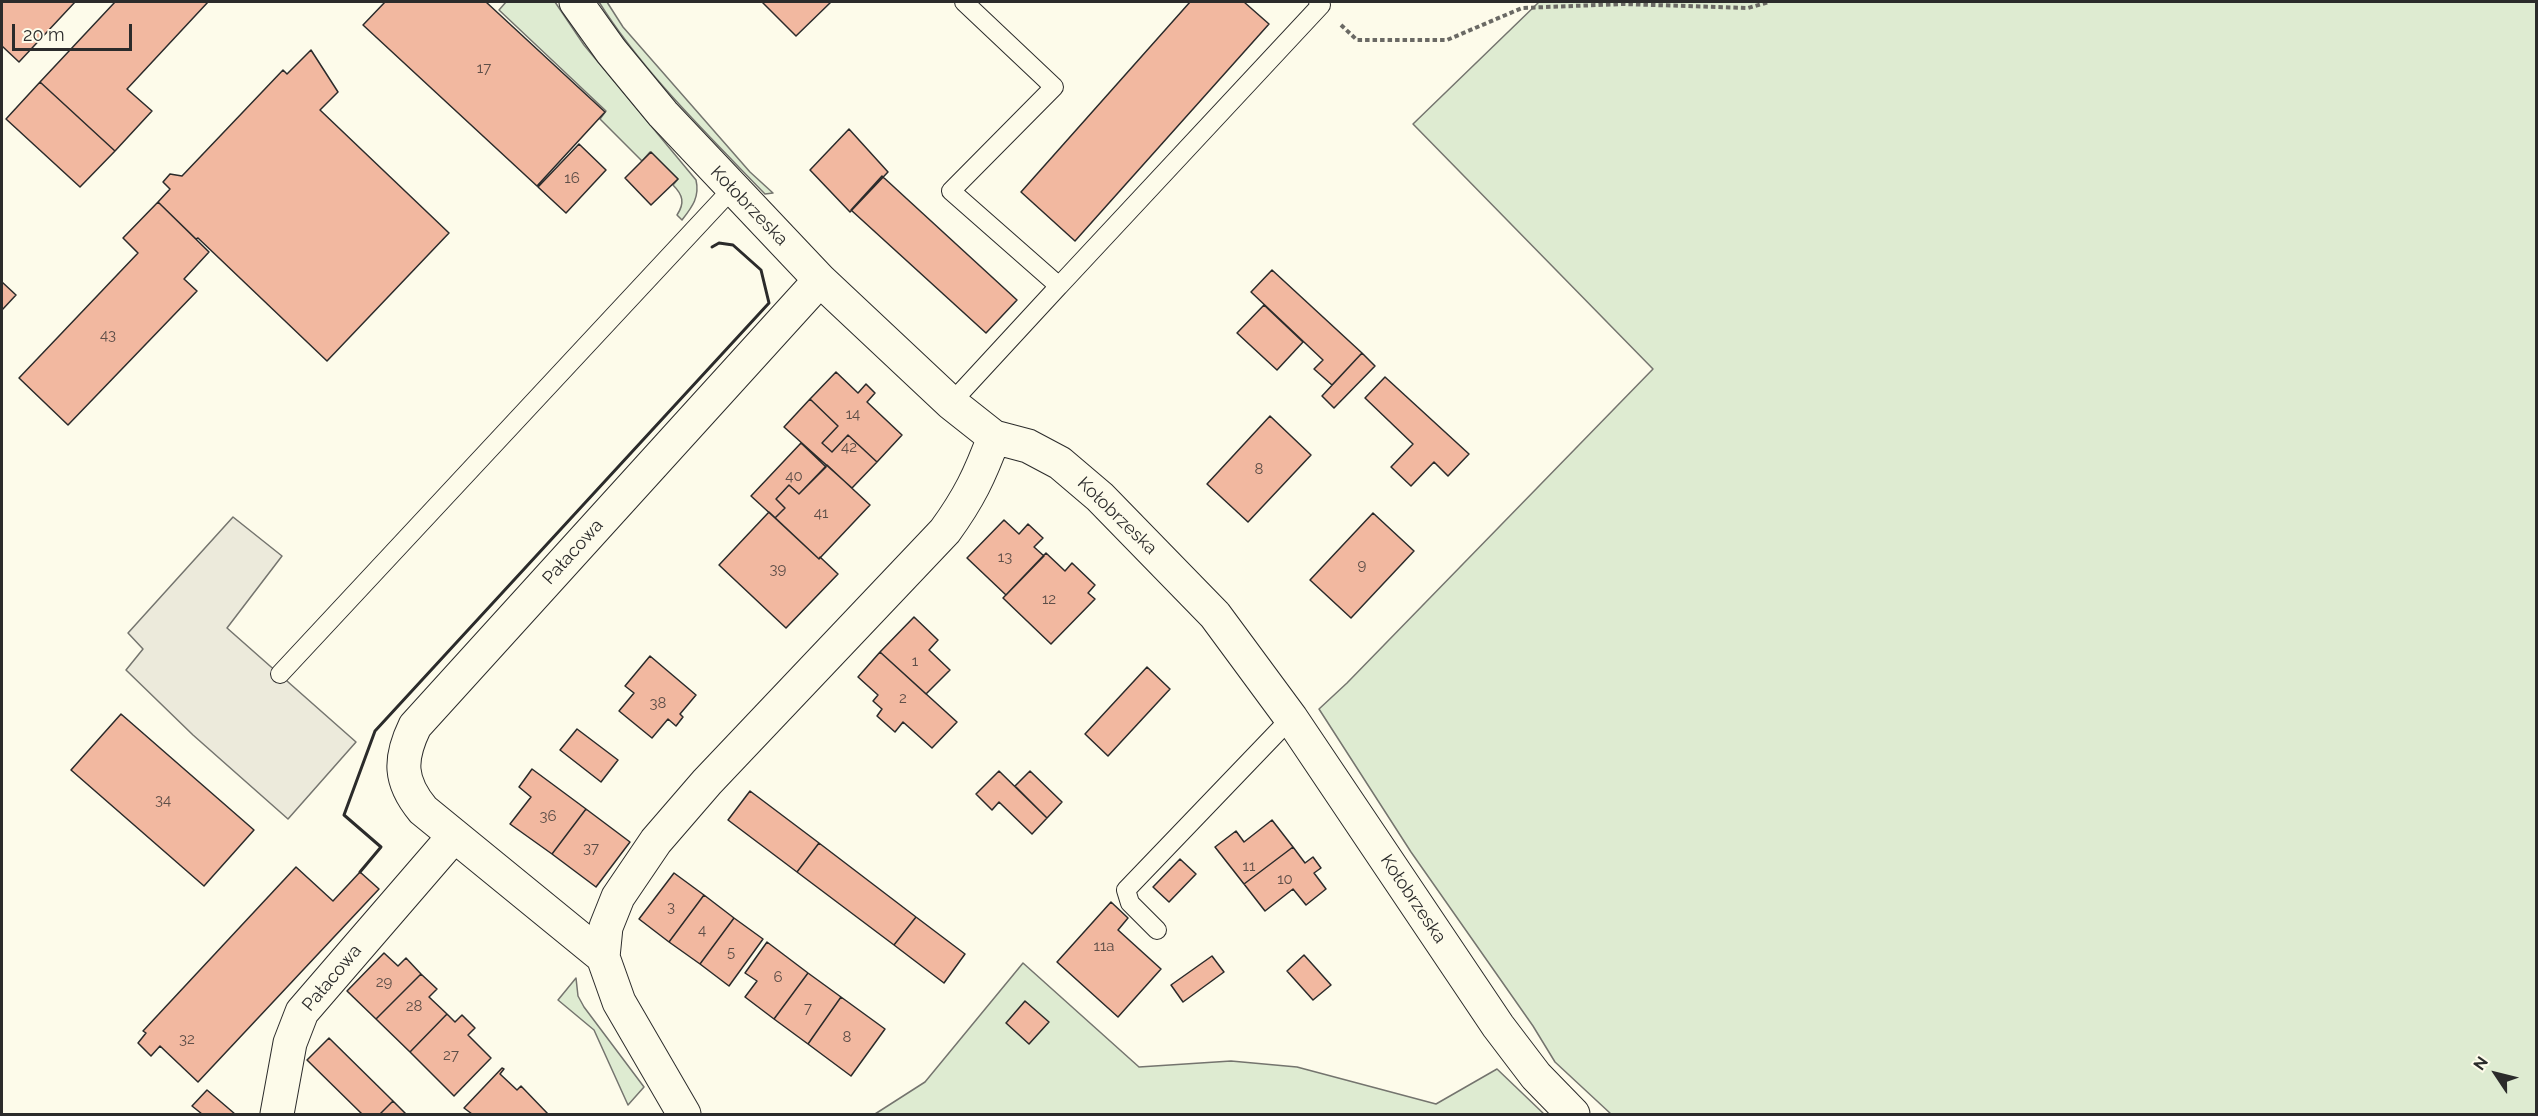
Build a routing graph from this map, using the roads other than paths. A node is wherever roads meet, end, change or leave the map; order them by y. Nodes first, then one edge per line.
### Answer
1 (576, 2) edge
2 (963, 2) edge
3 (1319, 3) edge
4 (732, 189) junction
5 (820, 280) junction
6 (1059, 286) junction
7 (951, 403) junction
8 (994, 437) junction
9 (280, 674) dead end
10 (1291, 718) junction
11 (454, 836) junction
12 (1157, 930) dead end
13 (603, 957) junction
14 (277, 1114) edge
15 (684, 1114) edge
16 (1573, 1114) edge

1 - 4 street, Kołobrzeska
2 - 6 lane
3 - 6 lane
4 - 5 street, Kołobrzeska
4 - 9 lane
5 - 7 street, Kołobrzeska
5 - 11 street, Pałacowa
6 - 7 lane
7 - 8 street, Kołobrzeska
8 - 10 street, Kołobrzeska
8 - 13 street
10 - 12 lane
10 - 16 street, Kołobrzeska
11 - 13 street, Pałacowa
11 - 14 street, Pałacowa
13 - 15 street

